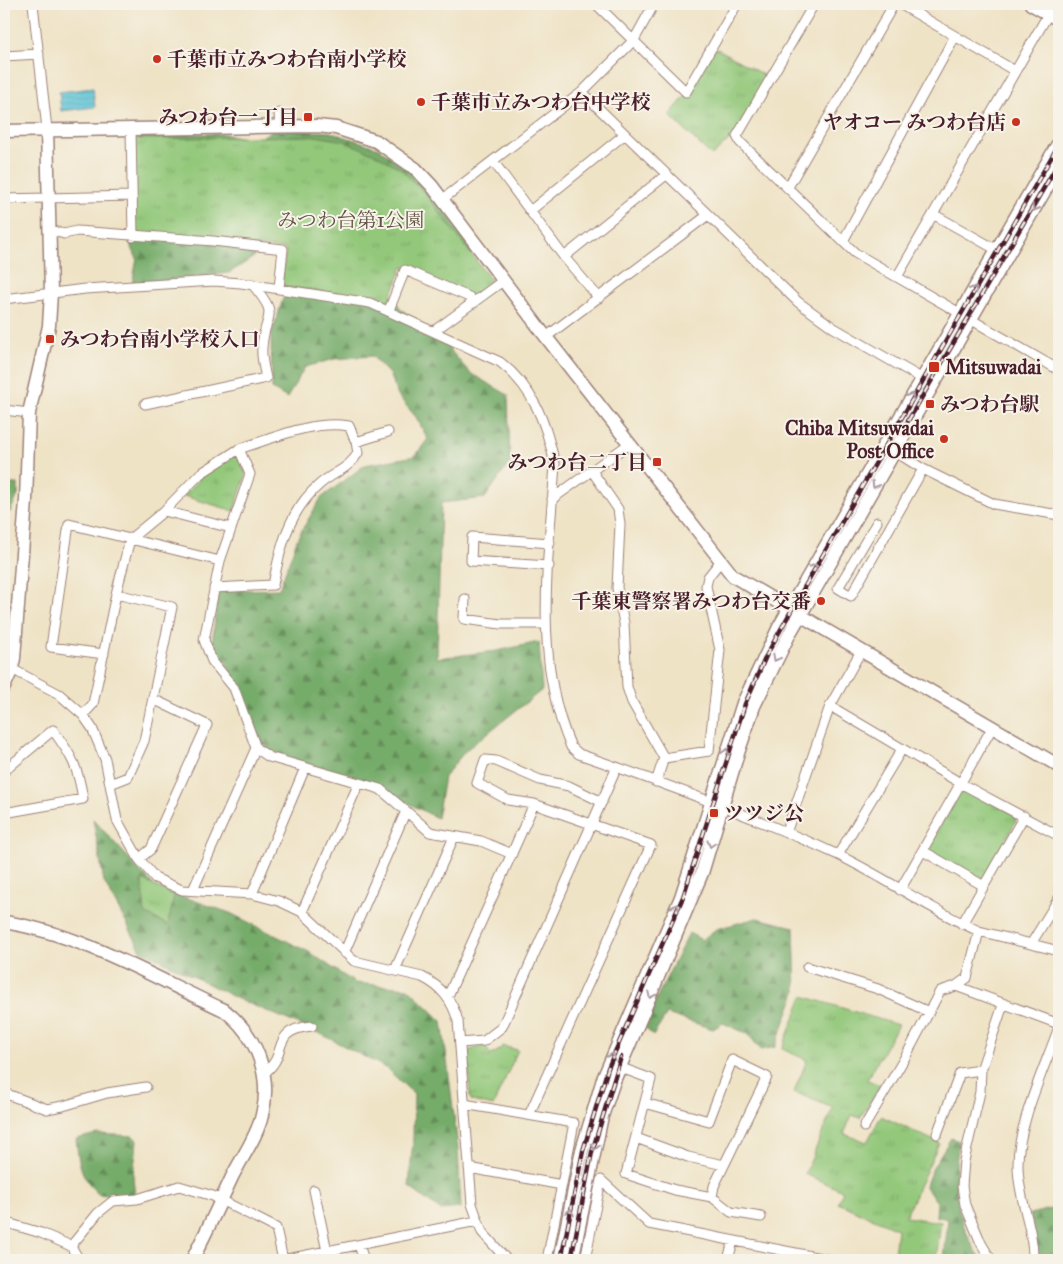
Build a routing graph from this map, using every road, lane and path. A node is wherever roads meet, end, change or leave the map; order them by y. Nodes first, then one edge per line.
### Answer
1 (33, 4) edge
2 (596, 4) edge
3 (654, 4) edge
4 (737, 4) edge
5 (814, 4) edge
6 (894, 4) edge
7 (900, 4) edge
8 (1031, 4) edge
9 (1054, 13) edge
10 (955, 36) junction
11 (634, 40) junction
12 (39, 54) junction
13 (4, 56) edge
14 (1015, 70) junction
15 (582, 92) junction
16 (279, 113) dead end
17 (280, 126) junction
18 (130, 128) junction
19 (47, 129) junction
20 (4, 131) edge
21 (625, 134) junction
22 (1059, 142) edge
23 (493, 162) junction
24 (1059, 166) edge
25 (666, 175) junction
26 (788, 186) junction
27 (132, 196) junction
28 (4, 199) edge
29 (50, 199) junction
30 (443, 199) junction
31 (530, 211) junction
32 (933, 214) junction
33 (708, 215) junction
34 (50, 230) junction
35 (133, 236) junction
36 (842, 241) junction
37 (997, 250) junction
38 (564, 257) junction
39 (897, 277) junction
40 (504, 280) junction
41 (252, 284) junction
42 (279, 288) junction
43 (51, 292) junction
44 (4, 298) edge
45 (599, 298) junction
46 (474, 303) junction
47 (389, 310) junction
48 (965, 316) junction
49 (434, 331) junction
50 (546, 337) junction
51 (1059, 370) edge
52 (921, 378) junction
53 (144, 404) dead end
54 (4, 410) edge
55 (29, 412) junction
56 (388, 432) dead end
57 (356, 442) junction
58 (629, 444) junction
59 (239, 449) junction
60 (894, 451) junction
61 (924, 469) junction
62 (592, 471) junction
63 (552, 499) junction
64 (164, 511) junction
65 (1059, 515) edge
66 (877, 522) dead end
67 (231, 528) junction
68 (130, 539) junction
69 (550, 542) junction
70 (220, 561) junction
71 (720, 562) junction
72 (549, 566) junction
73 (214, 588) junction
74 (116, 594) junction
75 (465, 599) dead end
76 (794, 612) junction
77 (546, 624) junction
78 (861, 650) junction
79 (104, 654) junction
80 (12, 669) junction
81 (4, 687) edge
82 (152, 700) junction
83 (830, 706) junction
84 (83, 715) junction
85 (992, 728) junction
86 (256, 748) junction
87 (902, 749) junction
88 (664, 758) junction
89 (1059, 766) edge
90 (617, 767) junction
91 (305, 768) junction
92 (4, 771) edge
93 (656, 782) junction
94 (359, 783) junction
95 (110, 784) junction
96 (962, 784) junction
97 (602, 802) junction
98 (534, 804) junction
99 (716, 805) junction
100 (406, 811) junction
101 (4, 813) edge
102 (1024, 816) junction
103 (592, 824) junction
104 (786, 833) junction
105 (1059, 836) edge
106 (454, 837) junction
107 (923, 851) junction
108 (512, 854) junction
109 (838, 855) junction
110 (139, 858) junction
111 (984, 886) junction
112 (193, 890) junction
113 (900, 890) junction
114 (252, 894) junction
115 (1059, 898) edge
116 (302, 912) junction
117 (4, 922) edge
118 (962, 924) junction
119 (980, 931) junction
120 (1031, 944) junction
121 (1059, 951) edge
122 (344, 953) junction
123 (807, 967) dead end
124 (396, 970) junction
125 (956, 986) junction
126 (448, 996) junction
127 (1003, 1005) junction
128 (929, 1012) junction
129 (312, 1026) dead end
130 (1059, 1026) edge
131 (460, 1043) junction
132 (619, 1067) junction
133 (981, 1070) junction
134 (264, 1073) junction
135 (146, 1087) dead end
136 (4, 1093) edge
137 (645, 1103) junction
138 (464, 1104) junction
139 (529, 1115) junction
140 (864, 1127) dead end
141 (937, 1134) dead end
142 (636, 1138) junction
143 (724, 1165) junction
144 (469, 1168) junction
145 (562, 1185) junction
146 (314, 1190) dead end
147 (712, 1197) junction
148 (221, 1200) junction
149 (760, 1217) dead end
150 (477, 1221) junction
151 (4, 1222) edge
152 (733, 1241) junction
153 (359, 1245) junction
154 (71, 1246) junction
155 (327, 1251) junction
156 (79, 1260) edge
157 (192, 1260) edge
158 (282, 1260) edge
159 (364, 1260) edge
160 (507, 1260) edge
161 (547, 1260) edge
162 (560, 1260) edge
163 (572, 1260) edge
164 (585, 1260) edge
165 (728, 1260) edge
166 (831, 1260) edge
167 (991, 1260) edge
168 (1033, 1260) edge

1 - 12 street
2 - 11 street
3 - 11 street
4 - 11 street
5 - 26 street
6 - 26 street
7 - 10 street
8 - 9 street
9 - 14 street
10 - 14 street
10 - 36 street
11 - 15 street
12 - 13 street
12 - 19 street
14 - 32 street
15 - 21 street
15 - 23 street
16 - 17 street
17 - 18 street
17 - 30 street
18 - 19 street
18 - 27 street
19 - 20 street
19 - 29 street
21 - 25 street
21 - 31 street
22 - 37 street
23 - 30 street
23 - 31 street
24 -> 48 street
25 - 33 street
25 - 38 street
26 - 36 street
27 - 29 street
27 - 35 street
28 - 29 street
29 - 34 street
30 - 40 street
31 - 38 street
32 - 37 street
32 - 39 street
33 - 45 street
33 - 52 street
34 - 35 street
34 - 43 street
35 - 42 street
36 - 39 street
48 -> 37 street
38 - 45 street
39 - 48 street
40 - 46 street
40 - 50 street
41 - 42 street
41 - 43 street
41 - 53 street
42 - 47 street
43 - 44 street
43 - 55 street
45 - 50 street
46 - 47 street
46 - 49 street
47 - 49 street
48 - 51 street
48 - 52 street
48 - 60 street
49 - 63 street
50 - 58 street
76 -> 52 street
54 - 55 street
55 - 80 street
56 - 57 street
57 - 59 street
57 - 73 street
58 - 62 street
58 - 71 street
59 - 64 street
59 - 67 street
60 - 61 street
60 -> 76 street
61 - 65 street
61 - 66 street
62 - 63 street
62 - 88 street
63 - 69 street
64 - 67 street
64 - 68 street
67 - 70 street
68 - 70 street
68 - 74 street
68 - 79 street
69 - 72 street
69 - 72 street
70 - 73 street
71 - 76 street
71 - 88 street
72 - 77 street
73 - 86 street
74 - 79 street
74 - 82 street
75 - 77 street
76 - 78 street
76 - 99 street
77 - 90 street
78 - 83 street
78 - 85 street
79 - 84 street
80 - 81 street
80 - 84 street
82 - 95 street
82 - 110 street
83 - 87 street
83 - 104 street
84 - 95 street
85 - 89 street
85 - 96 street
86 - 91 street
86 - 112 street
87 - 96 street
87 - 109 street
88 - 93 street
90 - 93 street
90 - 97 street
91 - 94 street
91 - 114 street
92 - 101 street
93 - 99 street
94 - 100 street
94 - 116 street
95 - 110 street
96 - 102 street
96 - 107 street
97 - 98 street
97 - 103 street
98 - 103 street
98 - 108 street
99 - 104 street
99 -> 132 street
162 -> 99 street
100 - 106 street
100 - 122 street
102 - 105 street
102 - 111 street
103 - 131 street
103 - 139 street
104 - 109 street
106 - 108 street
106 - 124 street
107 - 111 street
107 - 113 street
108 - 126 street
109 - 113 street
110 - 112 street
111 - 118 street
112 - 114 street
113 - 118 street
114 - 116 street
115 - 120 street
116 - 122 street
117 - 134 street
118 - 119 street
119 - 120 street
119 - 125 street
120 - 121 street
122 - 124 street
123 - 128 street
124 - 126 street
125 - 127 street
125 - 128 street
126 - 131 street
127 - 130 street
127 - 133 street
128 - 140 street
129 - 134 street
130 - 168 street
131 - 138 street
132 - 137 street
132 -> 163 street
133 - 141 street
133 - 167 street
134 - 148 street
135 - 136 street
137 - 142 street
137 - 143 street
138 - 139 street
138 - 144 street
139 - 145 street
142 - 143 street
142 - 147 street
143 - 147 street
144 - 145 street
144 - 150 street
145 - 161 street
146 - 155 street
147 - 149 street
148 - 154 street
148 - 157 street
148 - 158 street
150 - 153 street
150 - 160 street
151 - 154 street
152 - 164 street
152 - 165 street
152 - 166 street
153 - 155 street
153 - 159 street
154 - 156 street
155 - 158 street

